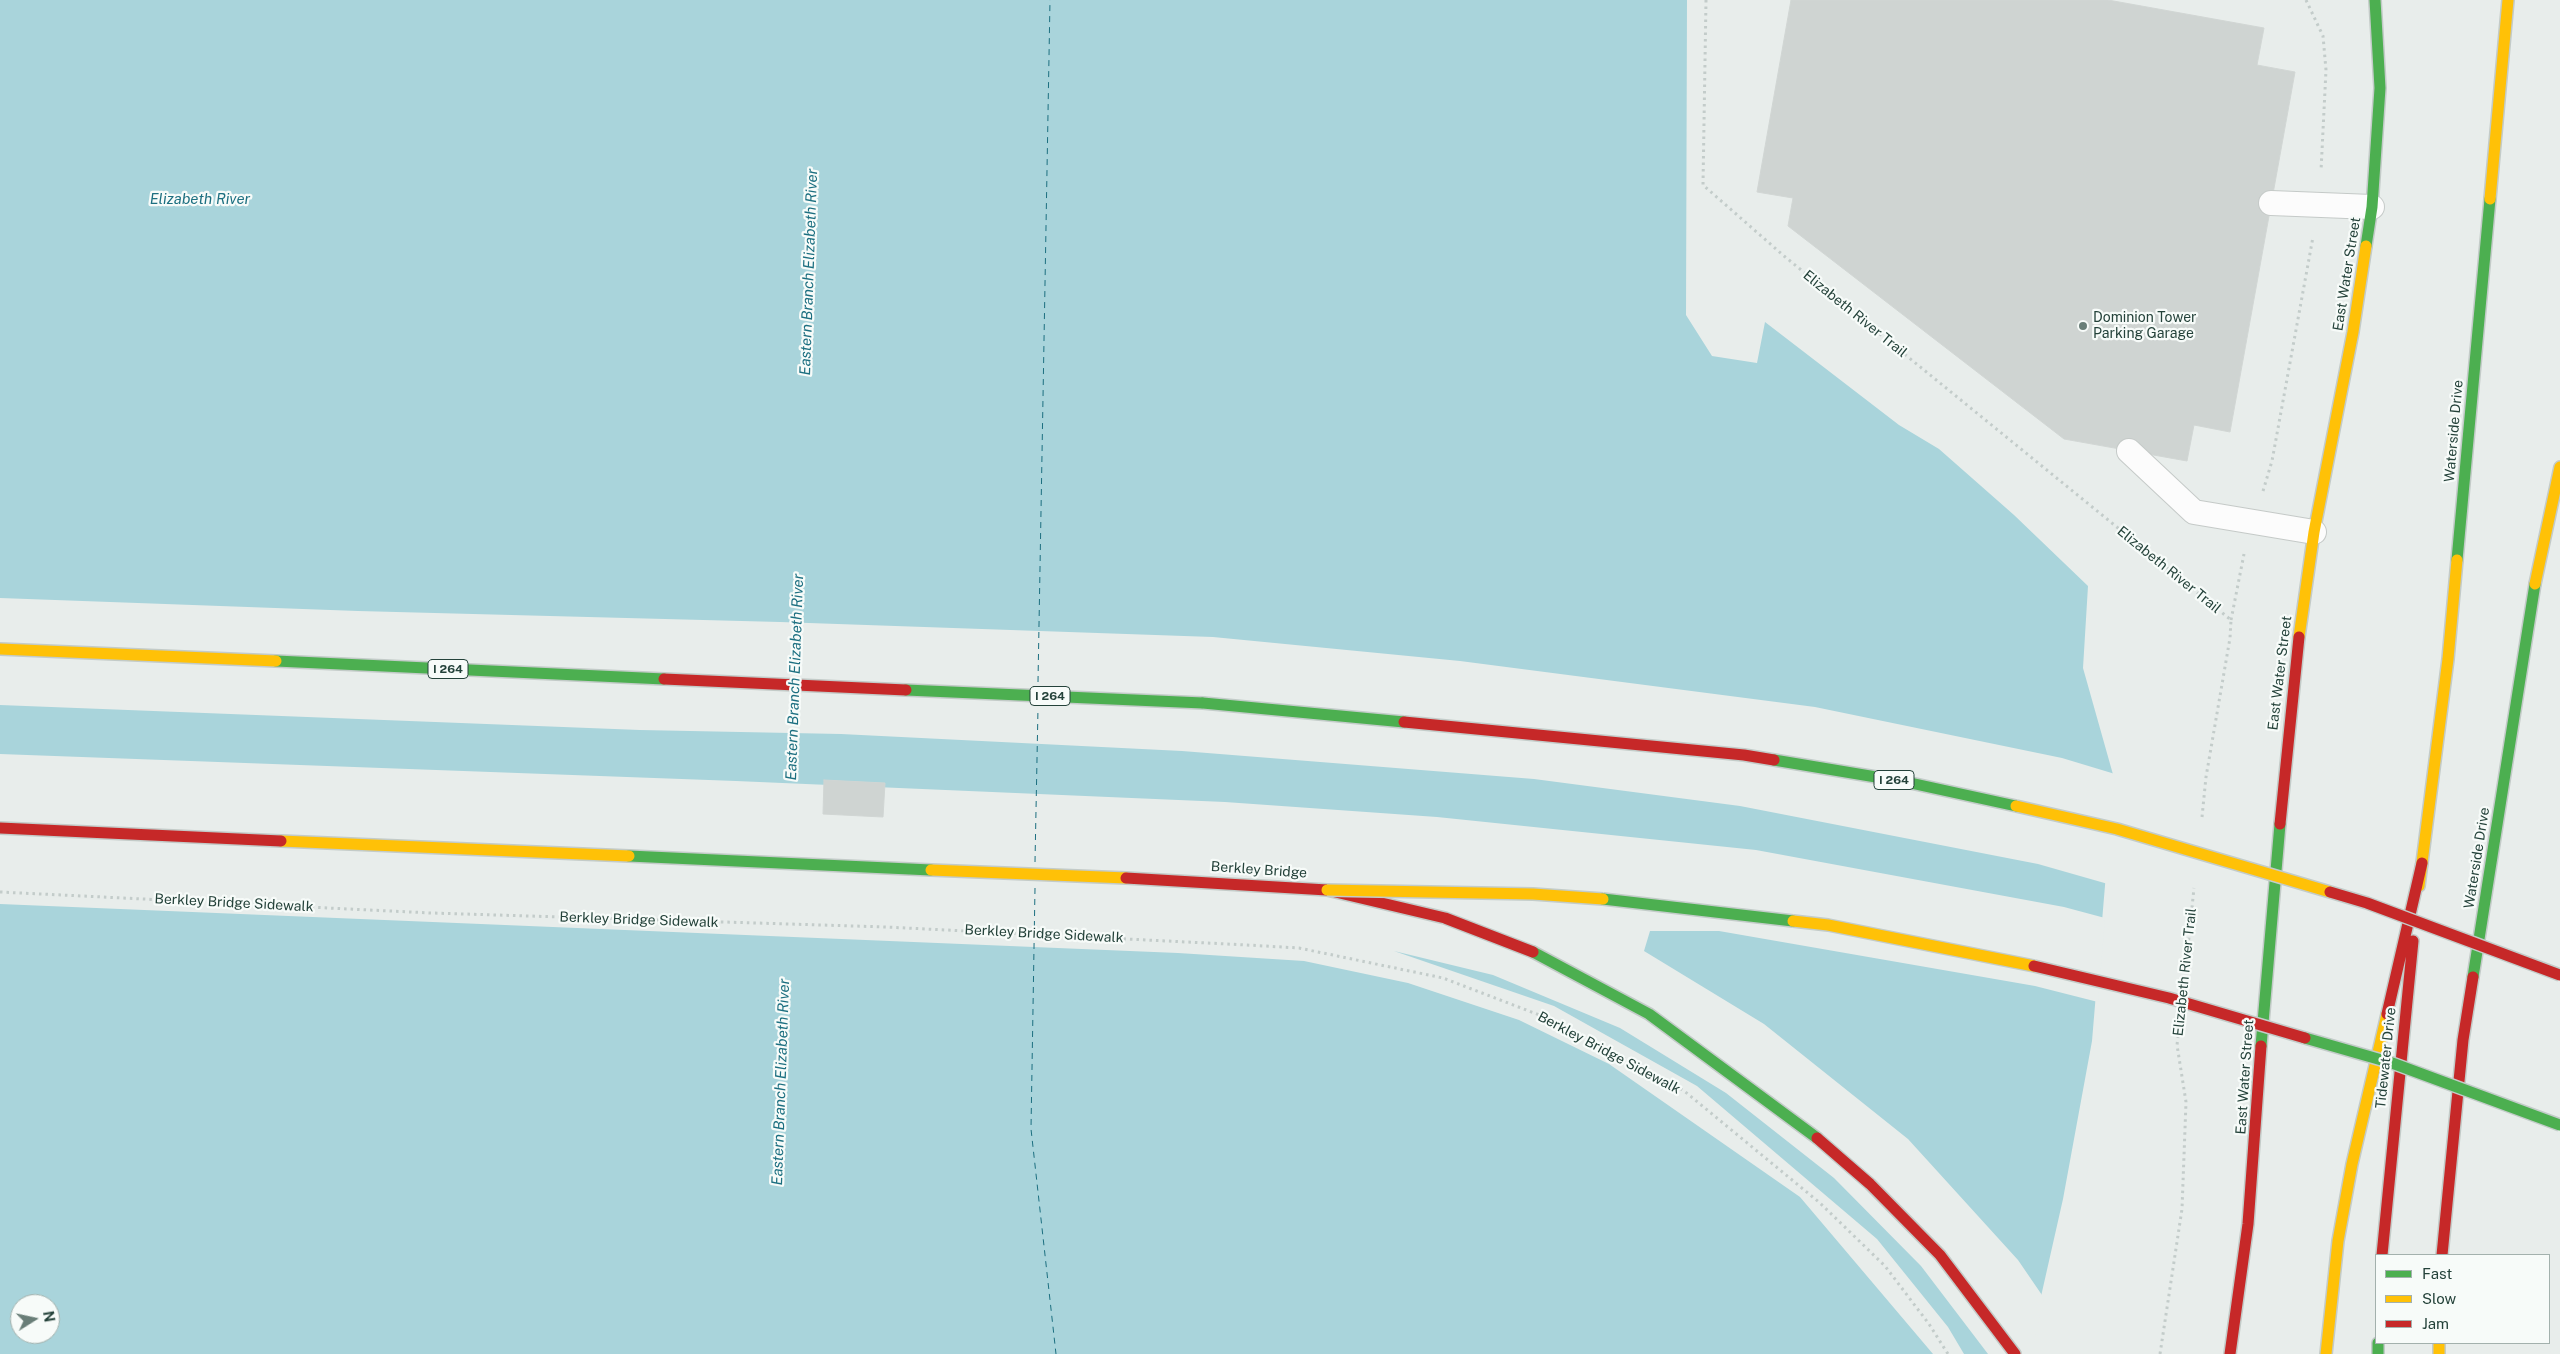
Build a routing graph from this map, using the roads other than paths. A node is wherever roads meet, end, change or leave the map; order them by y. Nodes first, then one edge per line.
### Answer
1 (2375, 0) edge
2 (2508, 0) edge
3 (2271, 203) dead end
4 (2372, 207) junction
5 (2129, 451) dead end
6 (2560, 467) edge
7 (2314, 532) junction
8 (0, 649) edge
9 (0, 828) edge
10 (2422, 863) junction
11 (1327, 890) junction
12 (2560, 975) edge
13 (2560, 1126) edge
14 (2382, 1254) edge
15 (2442, 1254) edge
16 (2015, 1354) edge
17 (2230, 1354) edge
18 (2326, 1354) edge

1 - 4 main road, East Water Street
2 - 10 main road, Waterside Drive
3 - 4 lane
4 - 7 main road, East Water Street
5 - 7 lane
6 - 15 main road, Waterside Drive
7 - 17 main road, East Water Street
8 - 12 main road, I 264, bridge
9 - 11 main road, Berkley Bridge
10 - 14 main road, Tidewater Drive
10 - 18 main road
11 - 13 main road, bridge
11 - 16 main road, bridge

